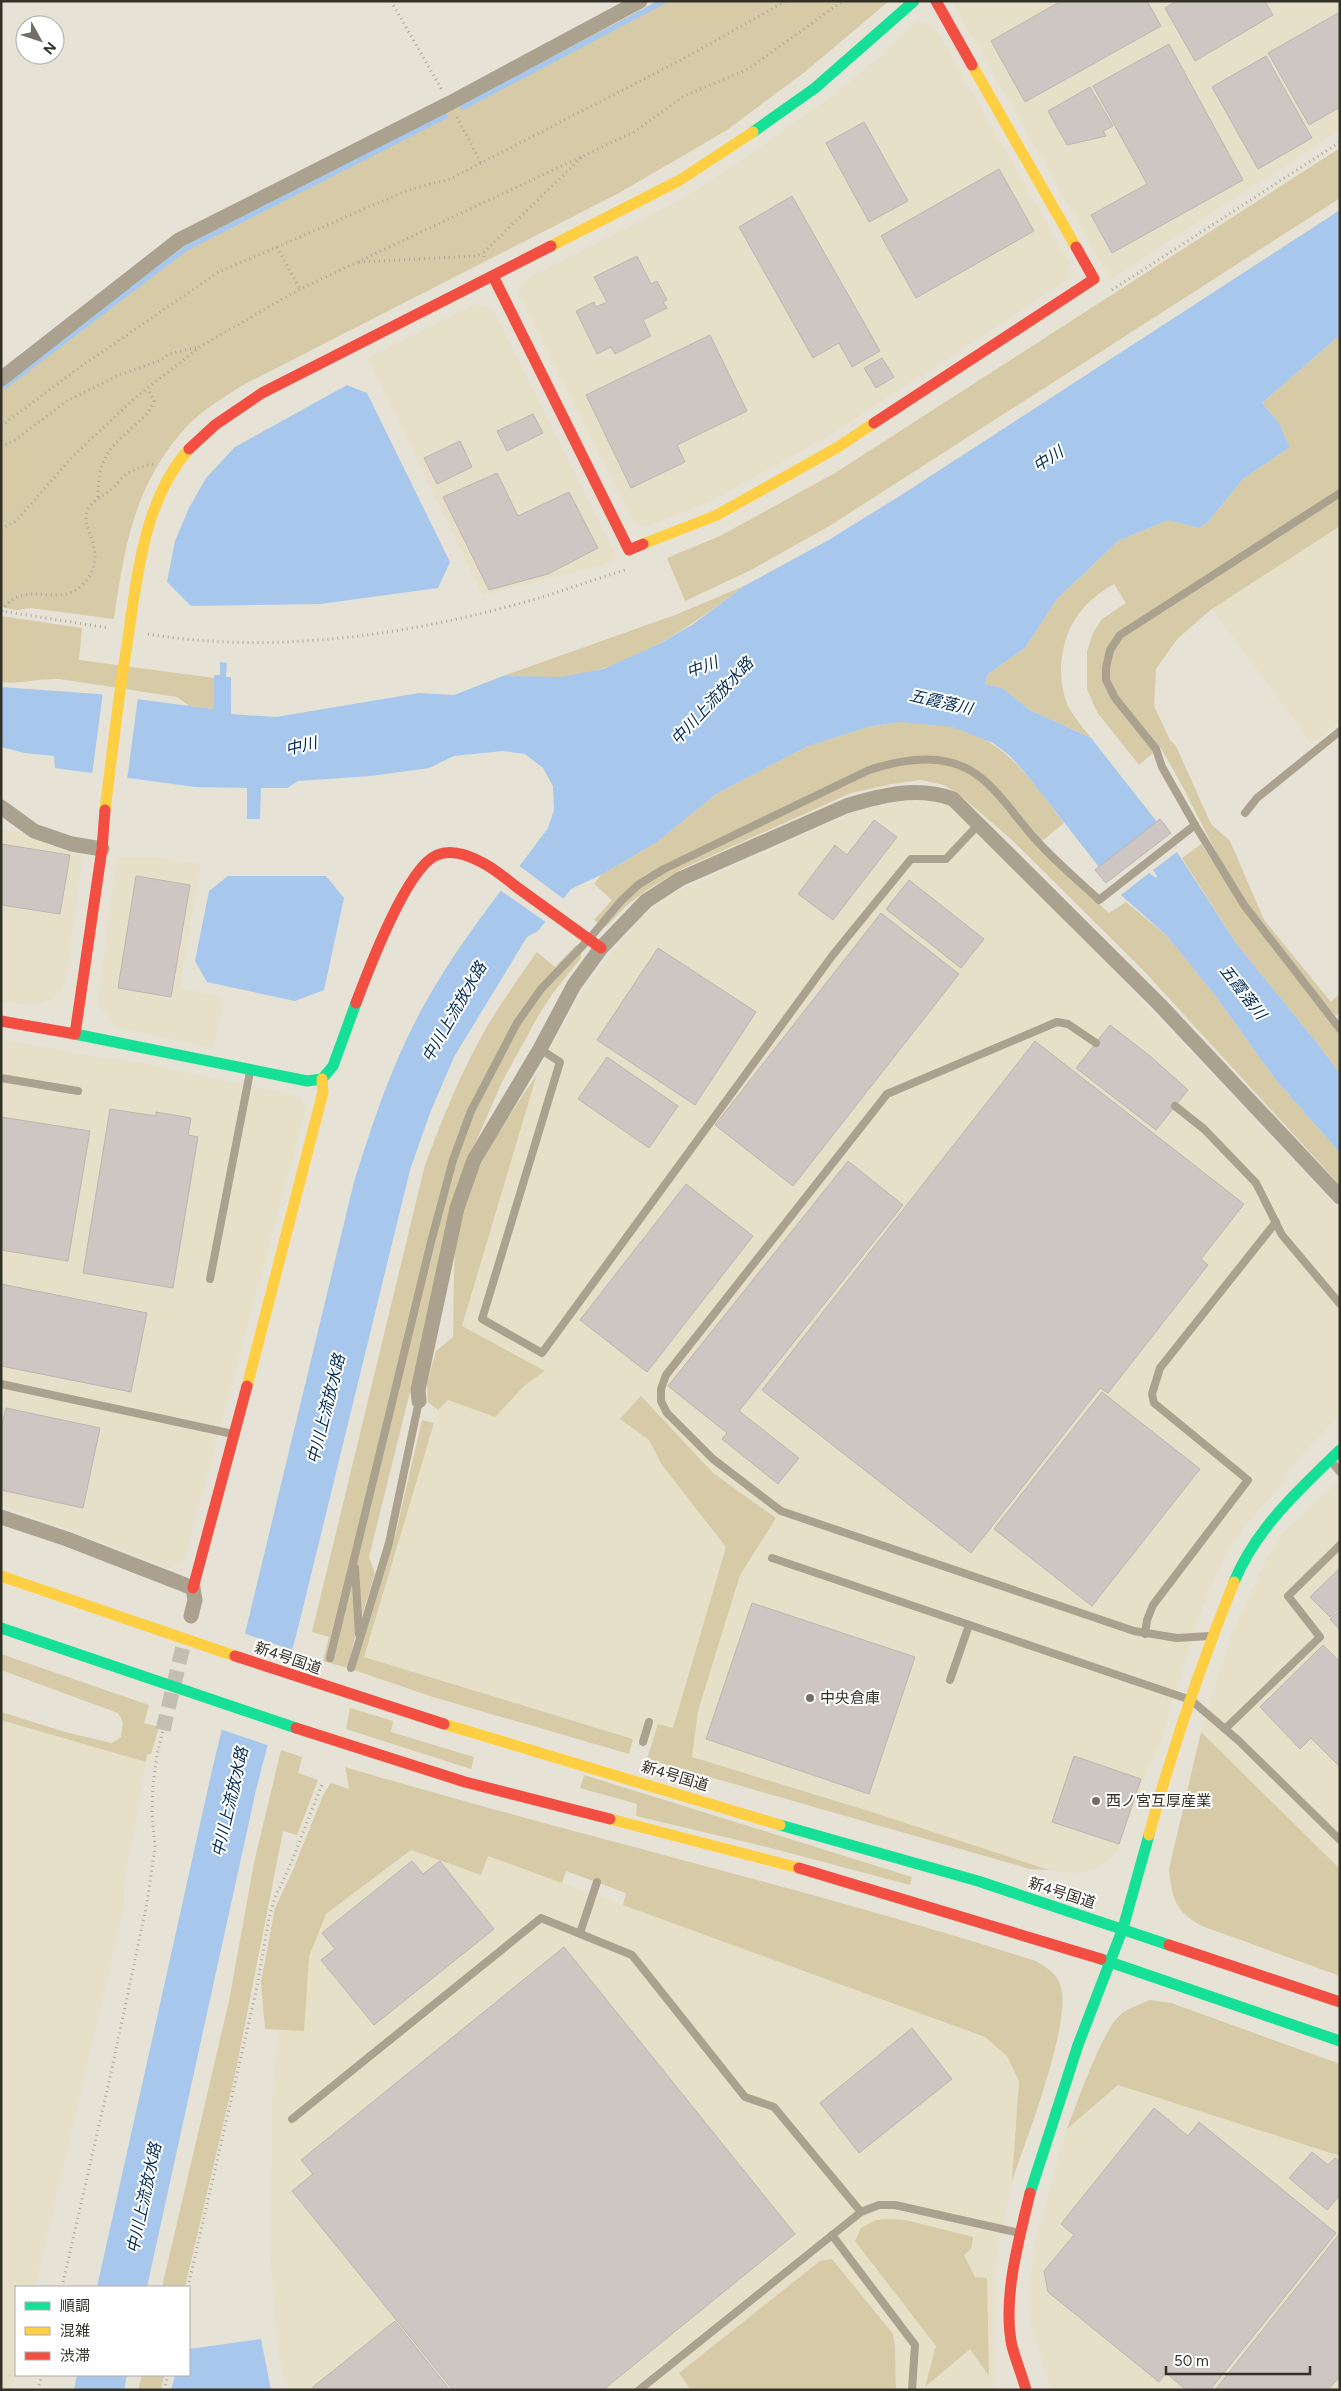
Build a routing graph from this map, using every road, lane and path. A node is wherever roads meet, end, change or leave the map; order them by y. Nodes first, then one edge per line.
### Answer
1 (391, 1) edge
2 (640, 1) edge
3 (786, 1) edge
4 (844, 1) edge
5 (914, 1) edge
6 (936, 1) edge
7 (450, 103) junction
8 (1340, 142) edge
9 (585, 154) junction
10 (481, 163) junction
11 (276, 247) junction
12 (483, 253) junction
13 (356, 262) junction
14 (488, 265) dead end
15 (493, 276) junction
16 (300, 288) junction
17 (1104, 295) dead end
18 (201, 346) junction
19 (1, 379) edge
20 (148, 388) junction
21 (1, 426) edge
22 (1, 447) edge
23 (163, 463) dead end
24 (1340, 493) edge
25 (98, 497) junction
26 (1, 529) edge
27 (634, 566) dead end
28 (2, 611) edge
29 (129, 631) junction
30 (1340, 731) edge
31 (1, 807) edge
32 (1245, 813) dead end
33 (979, 824) junction
34 (1195, 825) junction
35 (102, 849) junction
36 (591, 941) junction
37 (1, 1021) edge
38 (1340, 1029) edge
39 (75, 1034) junction
40 (1096, 1043) dead end
41 (540, 1049) junction
42 (250, 1070) junction
43 (1, 1078) edge
44 (322, 1080) junction
45 (78, 1091) dead end
46 (1175, 1106) dead end
47 (1340, 1197) edge
48 (1276, 1222) junction
49 (210, 1279) dead end
50 (1340, 1304) edge
51 (1, 1384) edge
52 (419, 1401) joint
53 (235, 1434) junction
54 (1340, 1450) edge
55 (1330, 1460) junction
56 (1340, 1472) edge
57 (1, 1517) edge
58 (1340, 1545) edge
59 (772, 1558) dead end
60 (354, 1559) junction
61 (1, 1576) edge
62 (193, 1588) junction
63 (191, 1616) tunnel mouth
64 (969, 1625) junction
65 (1, 1628) edge
66 (1145, 1634) junction
67 (1212, 1636) junction
68 (360, 1639) junction
69 (330, 1658) dead end
70 (351, 1668) dead end
71 (950, 1680) dead end
72 (1190, 1700) junction
73 (649, 1722) dead end
74 (1225, 1729) junction
75 (163, 1730) tunnel mouth
76 (643, 1742) dead end
77 (323, 1782) dead end
78 (1340, 1840) edge
79 (597, 1882) dead end
80 (1123, 1928) junction
81 (580, 1934) junction
82 (1112, 1962) junction
83 (1340, 2002) edge
84 (1340, 2041) edge
85 (292, 2119) dead end
86 (861, 2212) junction
87 (1020, 2233) junction
88 (832, 2235) junction
89 (62, 2286) edge
90 (188, 2286) edge
91 (42, 2376) edge
92 (168, 2376) edge
93 (38, 2390) edge
94 (164, 2390) edge
95 (639, 2390) edge
96 (912, 2390) edge
97 (1026, 2390) edge

1 - 7 path
2 - 7 street
3 - 10 path
4 - 9 path
5 - 15 main road
6 - 15 main road
7 - 10 path
7 - 19 street
8 - 17 path
9 - 12 path
9 - 13 path
10 - 11 path
11 - 16 path
11 - 21 path
12 - 13 path
12 - 14 path
13 - 16 path
15 - 29 main road
16 - 18 path
18 - 20 path
18 - 22 path
20 - 25 path
20 - 26 path
23 - 25 path
24 - 34 lane
25 - 28 path
27 - 29 path
28 - 29 path
29 - 35 main road
30 - 32 lane
31 - 35 street
33 - 36 street
33 - 41 lane
33 - 47 street
34 - 36 lane
34 - 38 lane
35 - 39 main road
36 - 41 street
36 - 44 main road
36 - 60 lane
37 - 39 main road
39 - 42 main road
40 - 66 lane
41 - 52 street
42 - 44 main road
42 - 49 lane
43 - 45 lane
44 - 53 main road
46 - 48 lane
48 - 50 lane
48 - 66 lane
51 - 53 lane
52 - 68 lane
53 - 62 main road
54 - 55 main road
55 - 56 lane
55 - 67 main road
57 - 62 street
58 - 74 lane
59 - 64 lane
60 - 68 lane
60 - 69 lane
61 - 80 main road, 新4号国道
62 - 63 street
64 - 71 lane
64 - 72 lane
65 - 82 main road
66 - 67 lane
67 - 72 main road
68 - 70 lane
72 - 74 lane
72 - 80 main road
73 - 76 lane
74 - 78 lane
75 - 89 path
77 - 90 path
79 - 81 lane
80 - 82 main road
80 - 83 main road, 新4号国道
81 - 85 lane
81 - 86 lane
82 - 84 main road
82 - 87 main road
86 - 87 lane
86 - 88 lane
87 - 97 main road
88 - 95 lane
88 - 96 lane
91 - 93 path
92 - 94 path

